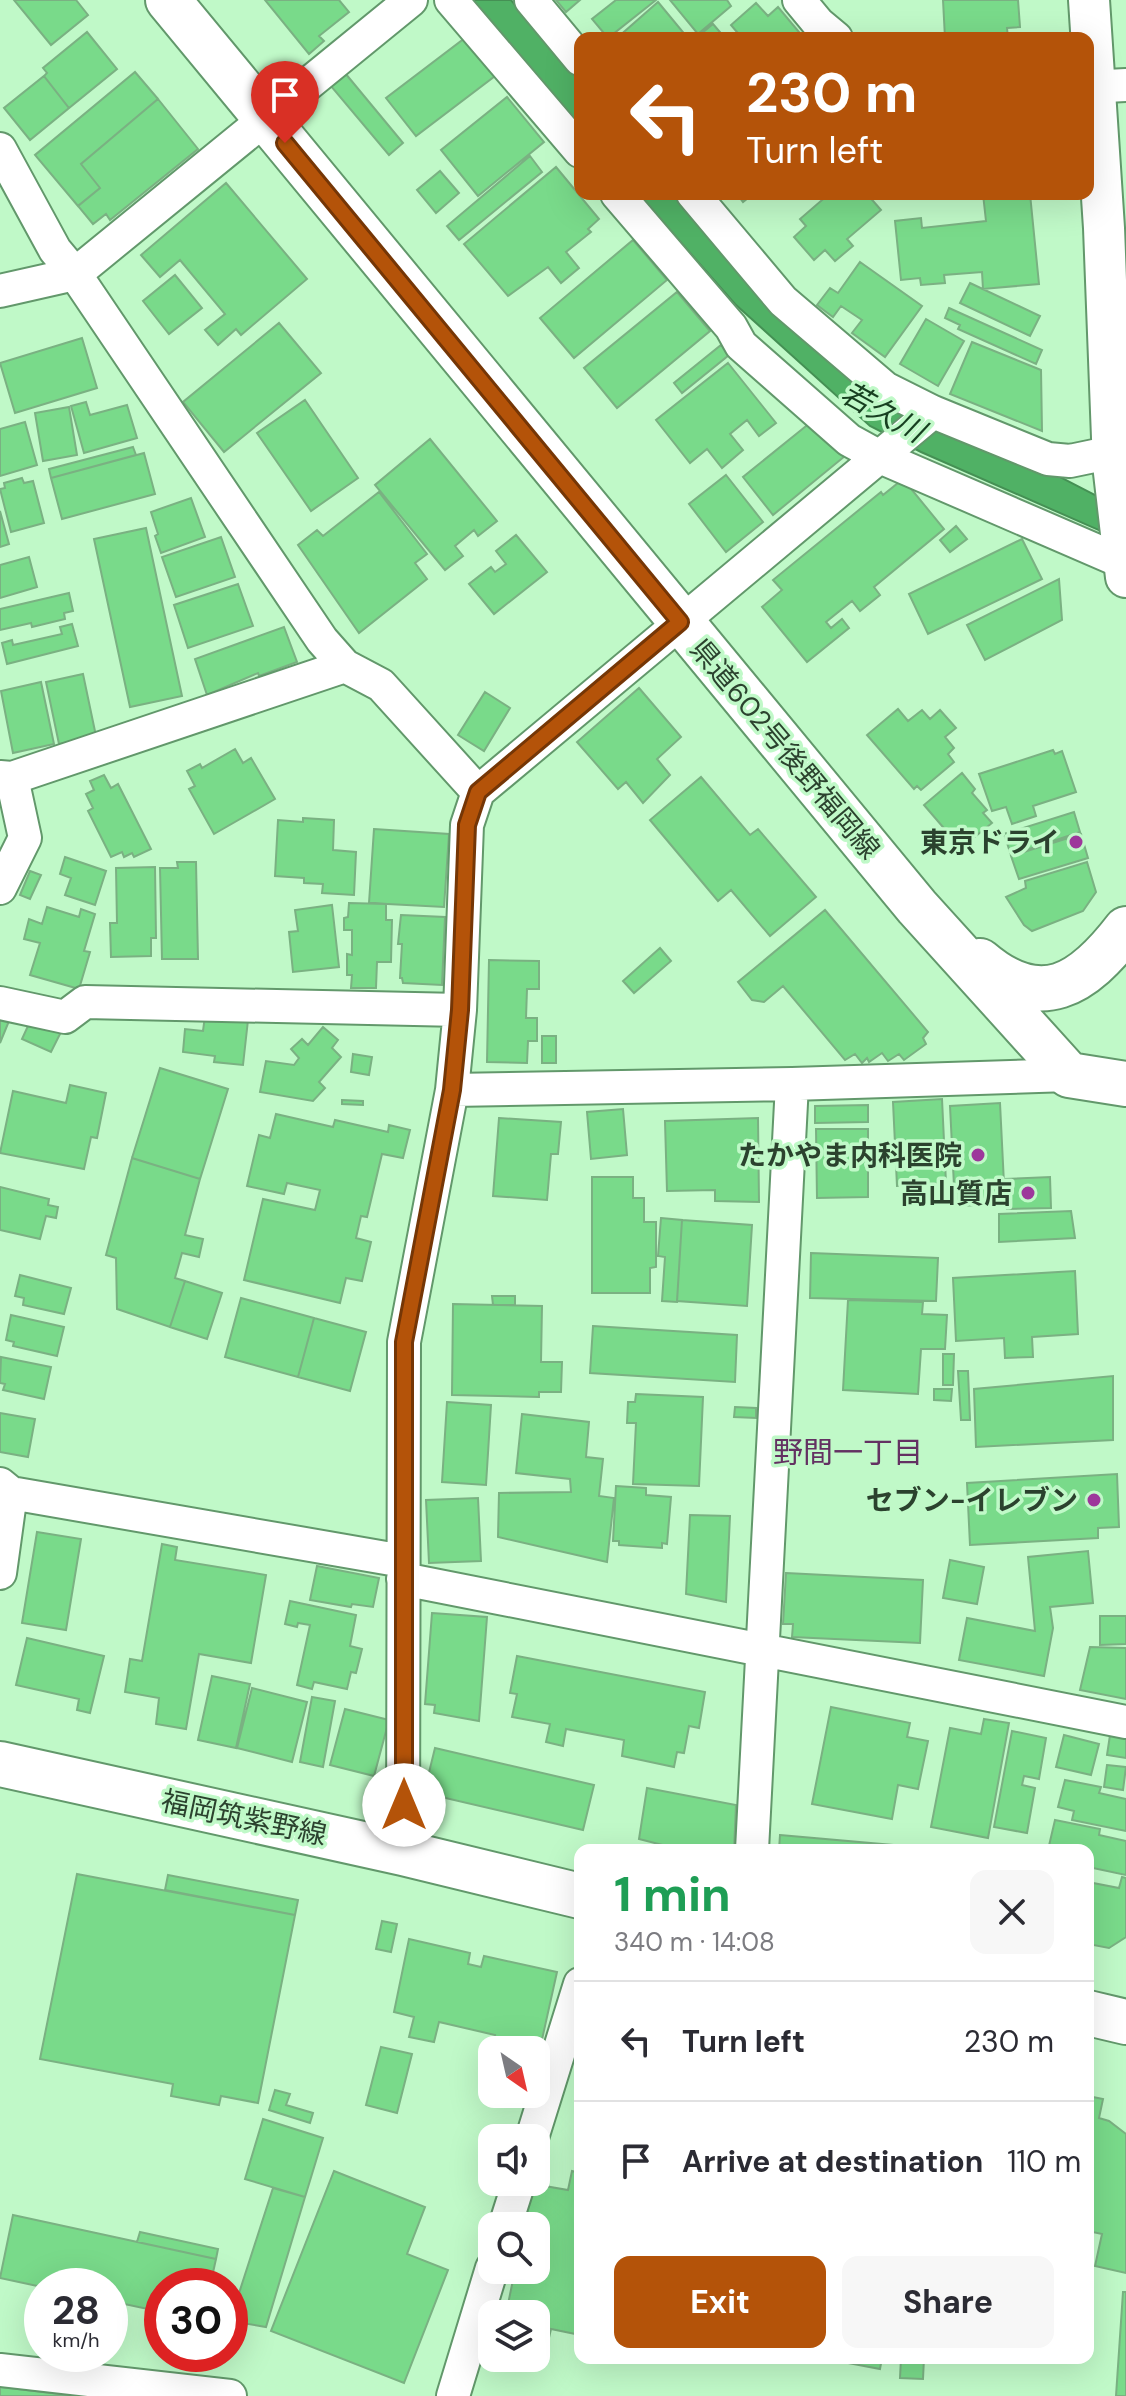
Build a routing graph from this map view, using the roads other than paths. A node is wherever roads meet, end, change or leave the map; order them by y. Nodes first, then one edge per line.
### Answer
1 (168, 0) edge
2 (411, 0) edge
3 (451, 0) edge
4 (531, 0) edge
5 (799, 0) edge
6 (1089, 0) edge
7 (829, 32) edge
8 (574, 52) edge
9 (1103, 86) edge
10 (265, 119) junction
11 (574, 144) edge
12 (0, 149) edge
13 (622, 200) edge
14 (698, 200) edge
15 (75, 274) junction
16 (0, 291) edge
17 (933, 412) junction
18 (880, 457) junction
19 (1120, 458) edge
20 (1125, 570) edge
21 (680, 622) junction
22 (345, 666) junction
23 (6, 777) edge
24 (478, 792) junction
25 (0, 888) edge
26 (917, 907) junction
27 (1126, 929) edge
28 (0, 1003) edge
29 (460, 1010) junction
30 (1069, 1075) junction
31 (792, 1084) junction
32 (1126, 1084) edge
33 (452, 1090) junction
34 (6, 1489) edge
35 (403, 1570) junction
36 (0, 1573) edge
37 (764, 1651) junction
38 (1126, 1722) edge
39 (0, 1764) edge
40 (752, 1844) edge
41 (403, 1853) junction
42 (574, 1895) edge
43 (574, 2003) edge
44 (1094, 2014) edge
45 (1126, 2022) edge
46 (536, 2124) edge
47 (487, 2284) edge
48 (0, 2370) edge
49 (230, 2396) edge
50 (453, 2396) edge

1 - 10 main road, 県道602号後野福岡線
2 - 10 street
3 - 11 street
4 - 8 street
5 - 7 street
6 - 9 street
9 - 19 street
10 - 15 street
10 - 21 main road, 県道602号後野福岡線
12 - 15 street
13 - 18 street
14 - 17 street
15 - 16 street
15 - 22 street
17 - 18 street
17 - 19 street
18 - 20 street
18 - 21 street
19 - 20 street
21 - 24 street
21 - 26 main road, 県道602号後野福岡線
22 - 23 street
22 - 24 street
23 - 25 street
24 - 29 street
26 - 27 main road
26 - 30 main road, 県道602号後野福岡線
28 - 29 street
29 - 33 street
30 - 31 street
30 - 32 main road
31 - 33 street
31 - 37 street
33 - 35 street
34 - 35 street
34 - 36 street
35 - 37 street
35 - 41 street
37 - 38 street
37 - 40 street
39 - 41 main road, 福岡筑紫野線
41 - 42 main road, 福岡筑紫野線
43 - 46 street
44 - 45 main road
47 - 50 street
48 - 49 street

